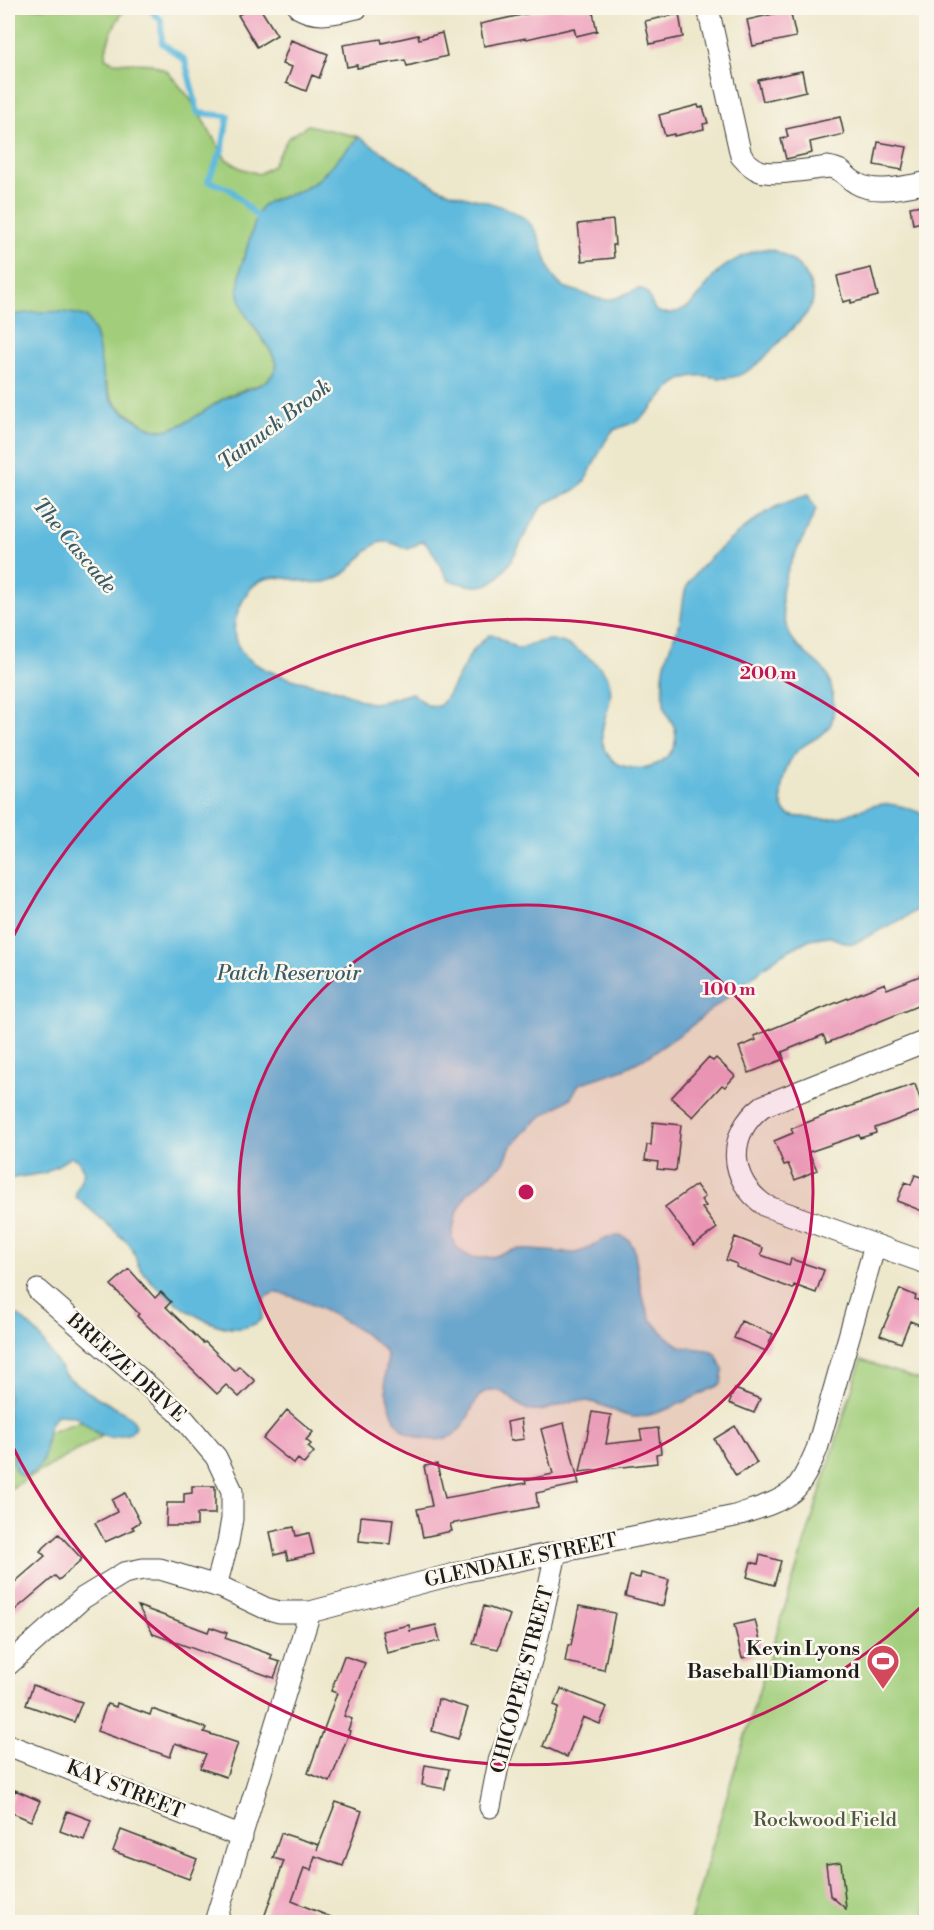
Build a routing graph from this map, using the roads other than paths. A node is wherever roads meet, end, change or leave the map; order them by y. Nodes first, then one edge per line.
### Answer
1 (299, 8) edge
2 (357, 8) edge
3 (708, 8) edge
4 (927, 183) edge
5 (927, 1041) edge
6 (875, 1245) junction
7 (927, 1263) edge
8 (38, 1290) dead end
9 (556, 1553) junction
10 (216, 1586) junction
11 (310, 1612) junction
12 (8, 1665) edge
13 (8, 1745) edge
14 (490, 1807) dead end
15 (242, 1837) junction
16 (216, 1923) edge

1 - 2 street
3 - 4 street
5 - 6 street
6 - 7 street
6 - 9 street, GLENDALE STREET
8 - 10 street, BREEZE DRIVE
9 - 11 street, GLENDALE STREET
9 - 14 street, CHICOPEE STREET
10 - 11 street, GLENDALE STREET
10 - 12 street, GLENDALE STREET
11 - 15 street
13 - 15 street, KAY STREET
15 - 16 street

